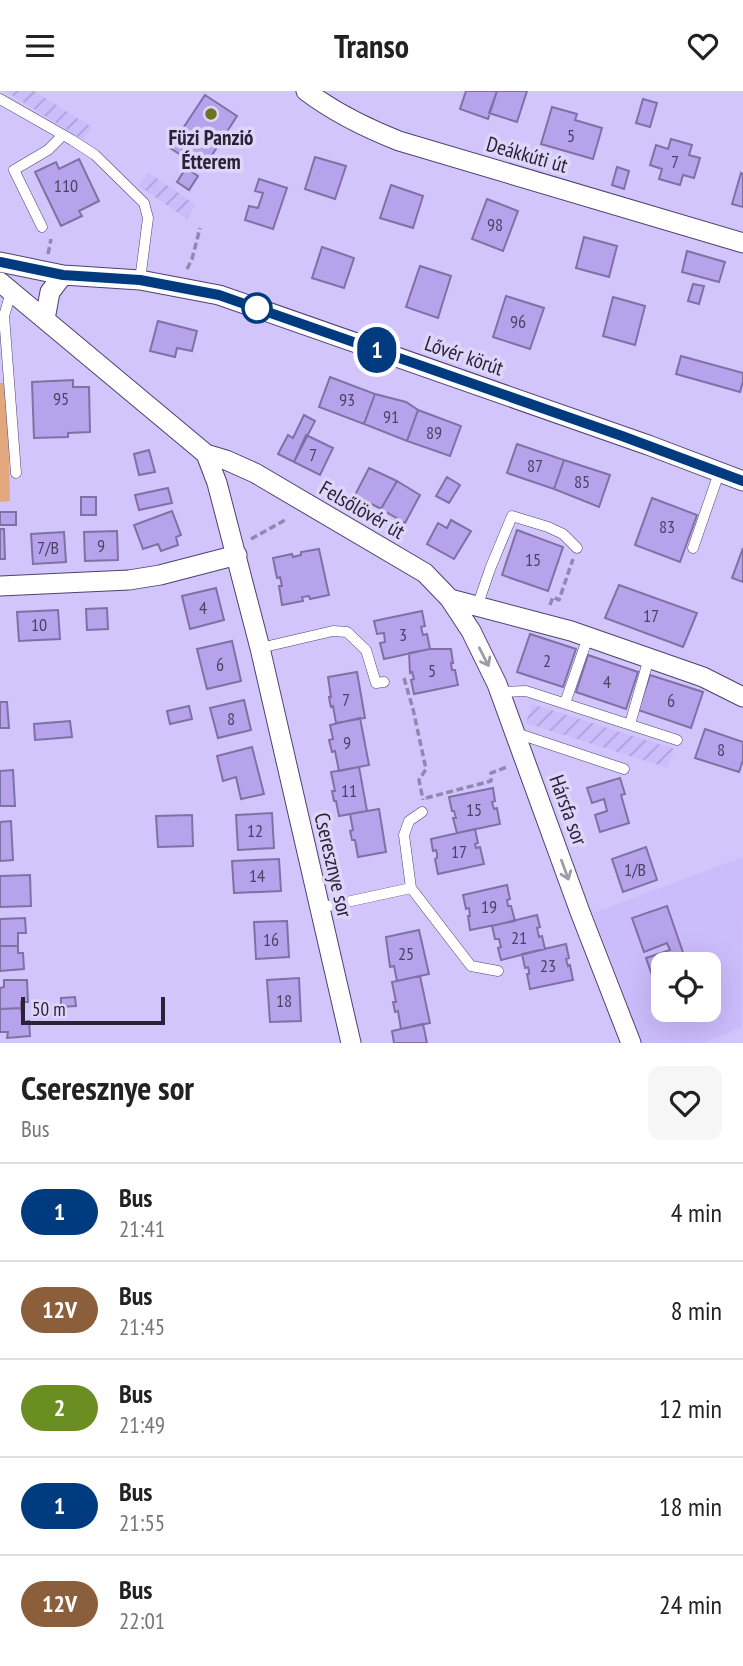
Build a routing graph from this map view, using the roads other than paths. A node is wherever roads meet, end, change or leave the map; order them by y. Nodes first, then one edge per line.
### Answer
1 (306, 91) edge
2 (0, 99) edge
3 (63, 135) junction
4 (42, 227) dead end
5 (743, 243) edge
6 (0, 262) edge
7 (63, 275) junction
8 (140, 280) junction
9 (5, 287) edge
10 (45, 319) junction
11 (206, 454) junction
12 (16, 473) dead end
13 (719, 473) junction
14 (743, 481) edge
15 (577, 548) road end
16 (693, 548) dead end
17 (237, 555) junction
18 (0, 586) edge
19 (450, 599) junction
20 (477, 607) junction
21 (588, 637) junction
22 (260, 649) junction
23 (649, 658) junction
24 (384, 682) dead end
25 (500, 692) junction
26 (743, 697) edge
27 (565, 703) junction
28 (629, 724) junction
29 (516, 733) junction
30 (677, 740) dead end
31 (624, 769) dead end
32 (422, 812) dead end
33 (411, 888) junction
34 (319, 908) junction
35 (498, 971) dead end
36 (351, 1043) edge
37 (631, 1043) edge

1 - 5 street, Deákkúti út
2 - 3 lane
3 - 4 lane
3 - 8 lane
6 - 7 street, Lővér körút
7 - 8 street, Lővér körút
7 - 10 street
8 - 13 street, Lővér körút
9 - 10 street, Felsőlövér út
9 - 12 lane
10 - 11 street, Felsőlövér út
11 - 17 street, Cseresznye sor
11 - 19 street, Felsőlövér út
13 - 14 street, Lővér körút
13 - 16 lane
15 - 20 lane
17 - 18 street
17 - 22 street, Cseresznye sor
19 - 20 street, Felsőlövér út
19 -> 25 street, Hársfa sor
20 - 21 street, Felsőlövér út
21 - 23 street, Felsőlövér út
21 - 27 lane
22 - 24 lane
22 - 34 street, Cseresznye sor
23 - 26 street, Felsőlövér út
23 - 28 lane
25 - 27 lane
25 - 29 street, Hársfa sor
27 - 28 lane
28 - 30 lane
29 - 31 lane
29 -> 37 street, Hársfa sor
32 - 33 lane
33 - 34 lane
33 - 35 lane
34 - 36 street, Cseresznye sor

